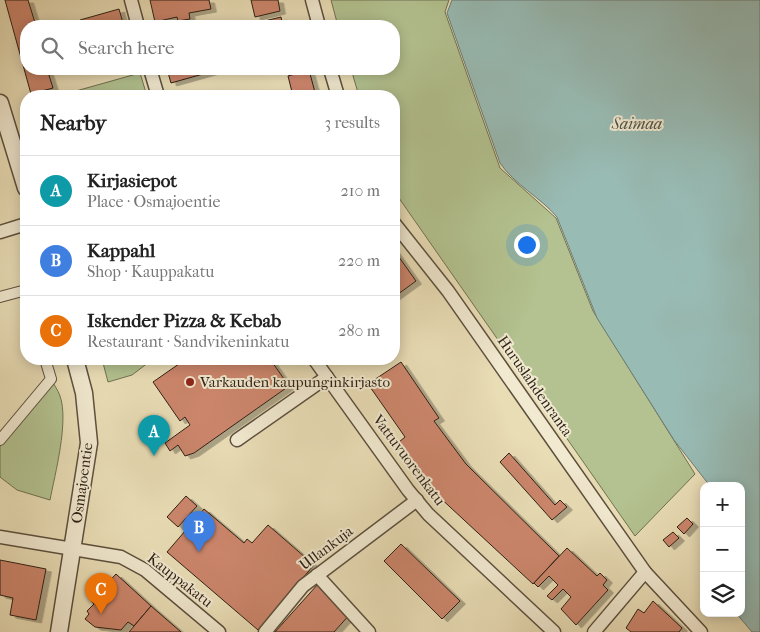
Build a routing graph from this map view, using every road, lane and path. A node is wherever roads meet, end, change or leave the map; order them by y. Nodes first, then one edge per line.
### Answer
1 (131, 0) edge
2 (312, 0) edge
3 (136, 20) edge
4 (317, 20) edge
5 (152, 75) edge
6 (332, 75) edge
7 (156, 90) edge
8 (336, 90) edge
9 (0, 103) edge
10 (20, 168) edge
11 (20, 226) edge
12 (400, 231) edge
13 (0, 232) edge
14 (20, 292) edge
15 (0, 297) edge
16 (48, 365) edge
17 (77, 365) edge
18 (318, 365) edge
19 (327, 377) junction
20 (0, 440) edge
21 (237, 440) dead end
22 (417, 500) junction
23 (0, 538) edge
24 (72, 548) junction
25 (645, 572) junction
26 (316, 575) junction
27 (59, 632) edge
28 (219, 632) edge
29 (265, 632) edge
30 (369, 632) edge
31 (554, 632) edge
32 (594, 632) edge
33 (701, 632) edge

1 - 3 street
2 - 4 street
5 - 7 street
6 - 8 street
9 - 10 street
11 - 13 street
12 - 25 street, Huruslahdenranta
14 - 15 street
16 - 20 street
17 - 24 street, Osmajoentie
18 - 19 street, Vattuvuorenkatu
19 - 21 street
19 - 22 street, Vattuvuorenkatu
22 - 26 street, Ullankuja
22 - 31 street, Vattuvuorenkatu
23 - 24 street, Kauppakatu
24 - 27 street, Osmajoentie
24 - 28 street, Kauppakatu
25 - 32 street
25 - 33 street, Huruslahdenranta
26 - 29 street, Ullankuja
26 - 30 street

